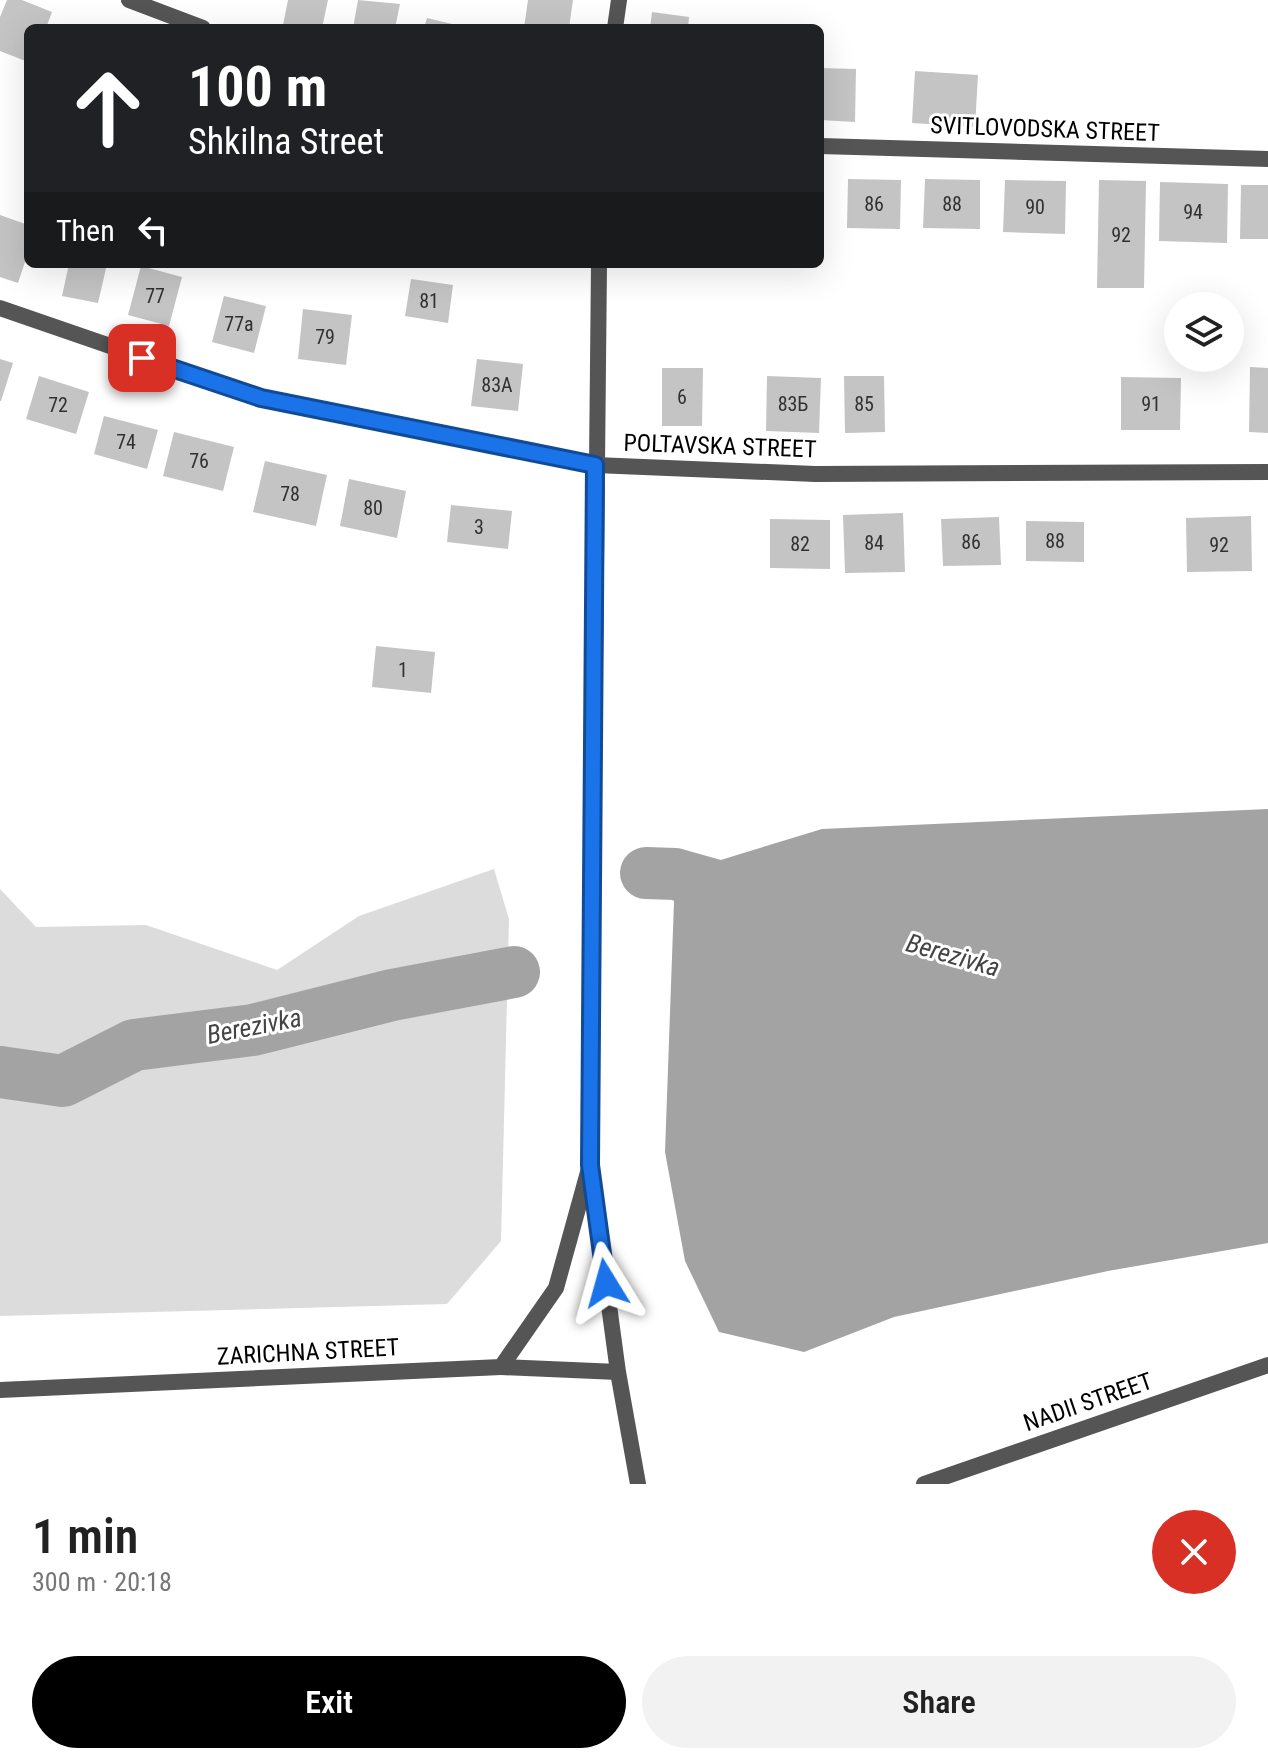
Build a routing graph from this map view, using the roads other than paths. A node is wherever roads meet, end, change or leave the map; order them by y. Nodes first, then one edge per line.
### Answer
1 (129, 0) edge
2 (619, 0) edge
3 (192, 24) edge
4 (616, 24) edge
5 (824, 146) edge
6 (1268, 159) edge
7 (599, 268) edge
8 (0, 308) edge
9 (595, 465) junction
10 (1268, 472) edge
11 (590, 1165) junction
12 (1268, 1365) edge
13 (501, 1367) junction
14 (618, 1372) junction
15 (0, 1390) edge
16 (638, 1484) edge
17 (924, 1484) edge

1 - 3 street
2 - 4 street
5 - 6 street, SVITLOVODSKA STREET
7 - 9 street
8 - 9 street, POLTAVSKA STREET
9 - 10 street, POLTAVSKA STREET
9 - 11 street
11 - 13 street
11 - 14 street
12 - 17 street, NADII STREET
13 - 14 street, ZARICHNA STREET
13 - 15 street, ZARICHNA STREET
14 - 16 street

